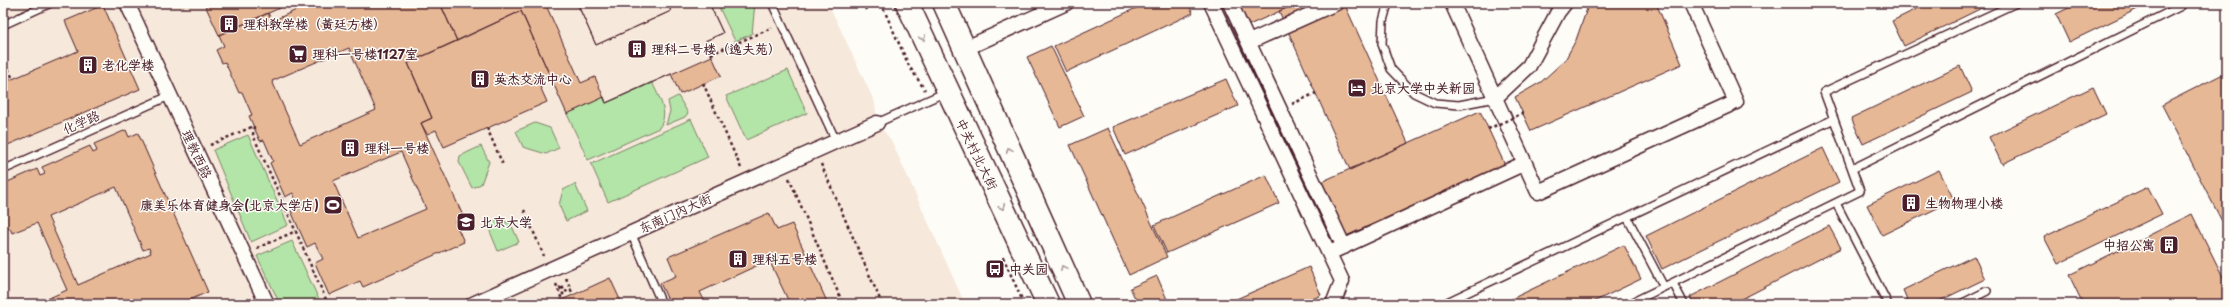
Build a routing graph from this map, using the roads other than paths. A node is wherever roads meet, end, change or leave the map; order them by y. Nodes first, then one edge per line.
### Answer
1 (51, 3) edge
2 (127, 3) edge
3 (772, 3) edge
4 (907, 3) edge
5 (944, 3) edge
6 (1066, 3) edge
7 (1211, 3) edge
8 (1230, 3) edge
9 (1336, 3) edge
10 (1388, 3) edge
11 (1452, 3) edge
12 (1565, 3) edge
13 (1691, 3) edge
14 (2016, 3) edge
15 (2180, 3) edge
16 (3, 25) edge
17 (1248, 42) junction
18 (964, 49) junction
19 (939, 95) junction
20 (169, 96) junction
21 (1495, 98) junction
22 (1834, 119) junction
23 (877, 123) joint
24 (836, 141) junction
25 (1525, 163) junction
26 (1852, 169) junction
27 (3, 170) edge
28 (1836, 203) junction
29 (1627, 217) junction
30 (631, 233) junction
31 (1344, 247) junction
32 (1329, 253) junction
33 (1673, 282) junction
34 (1664, 287) junction
35 (1987, 291) dead end
36 (267, 304) edge
37 (473, 304) edge
38 (662, 304) edge
39 (1048, 304) edge
40 (1079, 304) edge
41 (1333, 304) edge
42 (1443, 304) edge
43 (1629, 304) edge
44 (1684, 304) edge
45 (1888, 304) edge
46 (1961, 304) edge

1 - 16 lane
2 - 20 street, 理教西路
3 - 24 lane
4 -> 19 main road, 中关村北大街
5 - 18 main road
6 - 18 street
7 - 32 street
8 - 17 street
9 - 17 street
10 - 21 lane
11 - 21 street
12 - 21 street
13 - 25 street
14 - 22 lane
15 - 26 lane
17 - 31 street
40 -> 18 main road
19 - 23 lane
19 -> 39 main road, 中关村北大街
20 - 27 lane, 化学路
20 - 36 street, 理教西路
21 - 25 street
22 - 26 lane
22 - 29 lane
23 - 24 street, 东南门内大街
24 - 30 street, 东南门内大街
25 - 31 street
26 - 28 lane
28 - 33 lane
28 - 45 lane
29 - 34 lane
29 - 42 lane
30 - 37 street, 东南门内大街
30 - 38 lane
31 - 32 street
32 - 41 street
33 - 34 lane
33 - 44 lane
34 - 43 lane
35 - 46 lane

